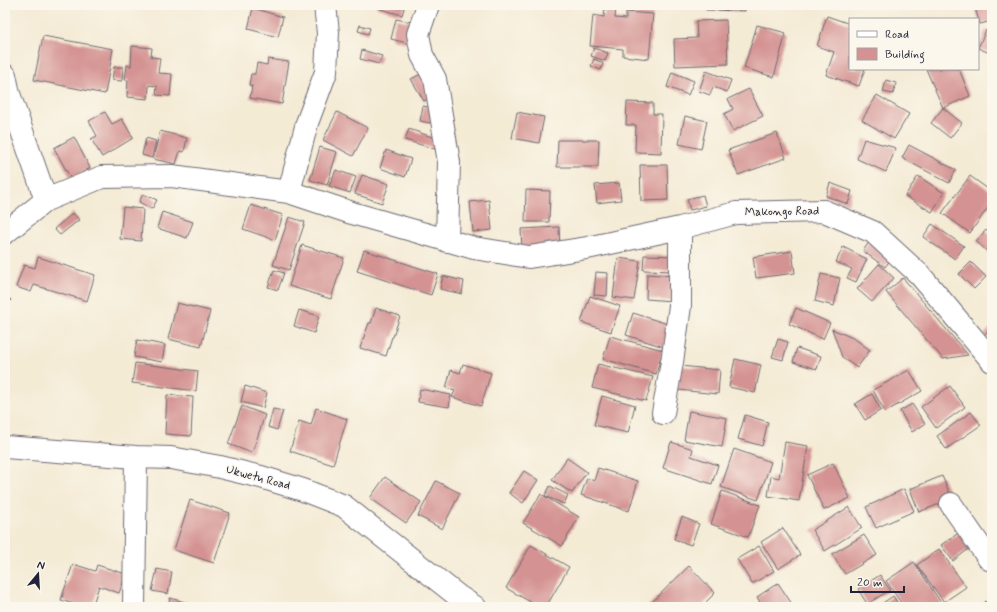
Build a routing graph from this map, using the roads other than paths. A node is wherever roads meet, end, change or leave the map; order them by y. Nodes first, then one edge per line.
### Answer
1 (325, 5) edge
2 (428, 5) edge
3 (5, 75) edge
4 (289, 192) junction
5 (46, 200) junction
6 (680, 228) junction
7 (5, 233) edge
8 (447, 241) junction
9 (992, 361) edge
10 (662, 413) dead end
11 (5, 447) edge
12 (136, 457) junction
13 (951, 504) dead end
14 (992, 560) edge
15 (464, 603) edge
16 (134, 607) edge

1 - 4 street
2 - 8 street
3 - 5 street
4 - 5 street, Makongo Road
4 - 8 street, Makongo Road
5 - 7 street, Makongo Road
6 - 8 street, Makongo Road
6 - 9 street, Makongo Road
6 - 10 street
11 - 12 street, Ukwetu Road
12 - 15 street, Ukwetu Road
12 - 16 street
13 - 14 street

